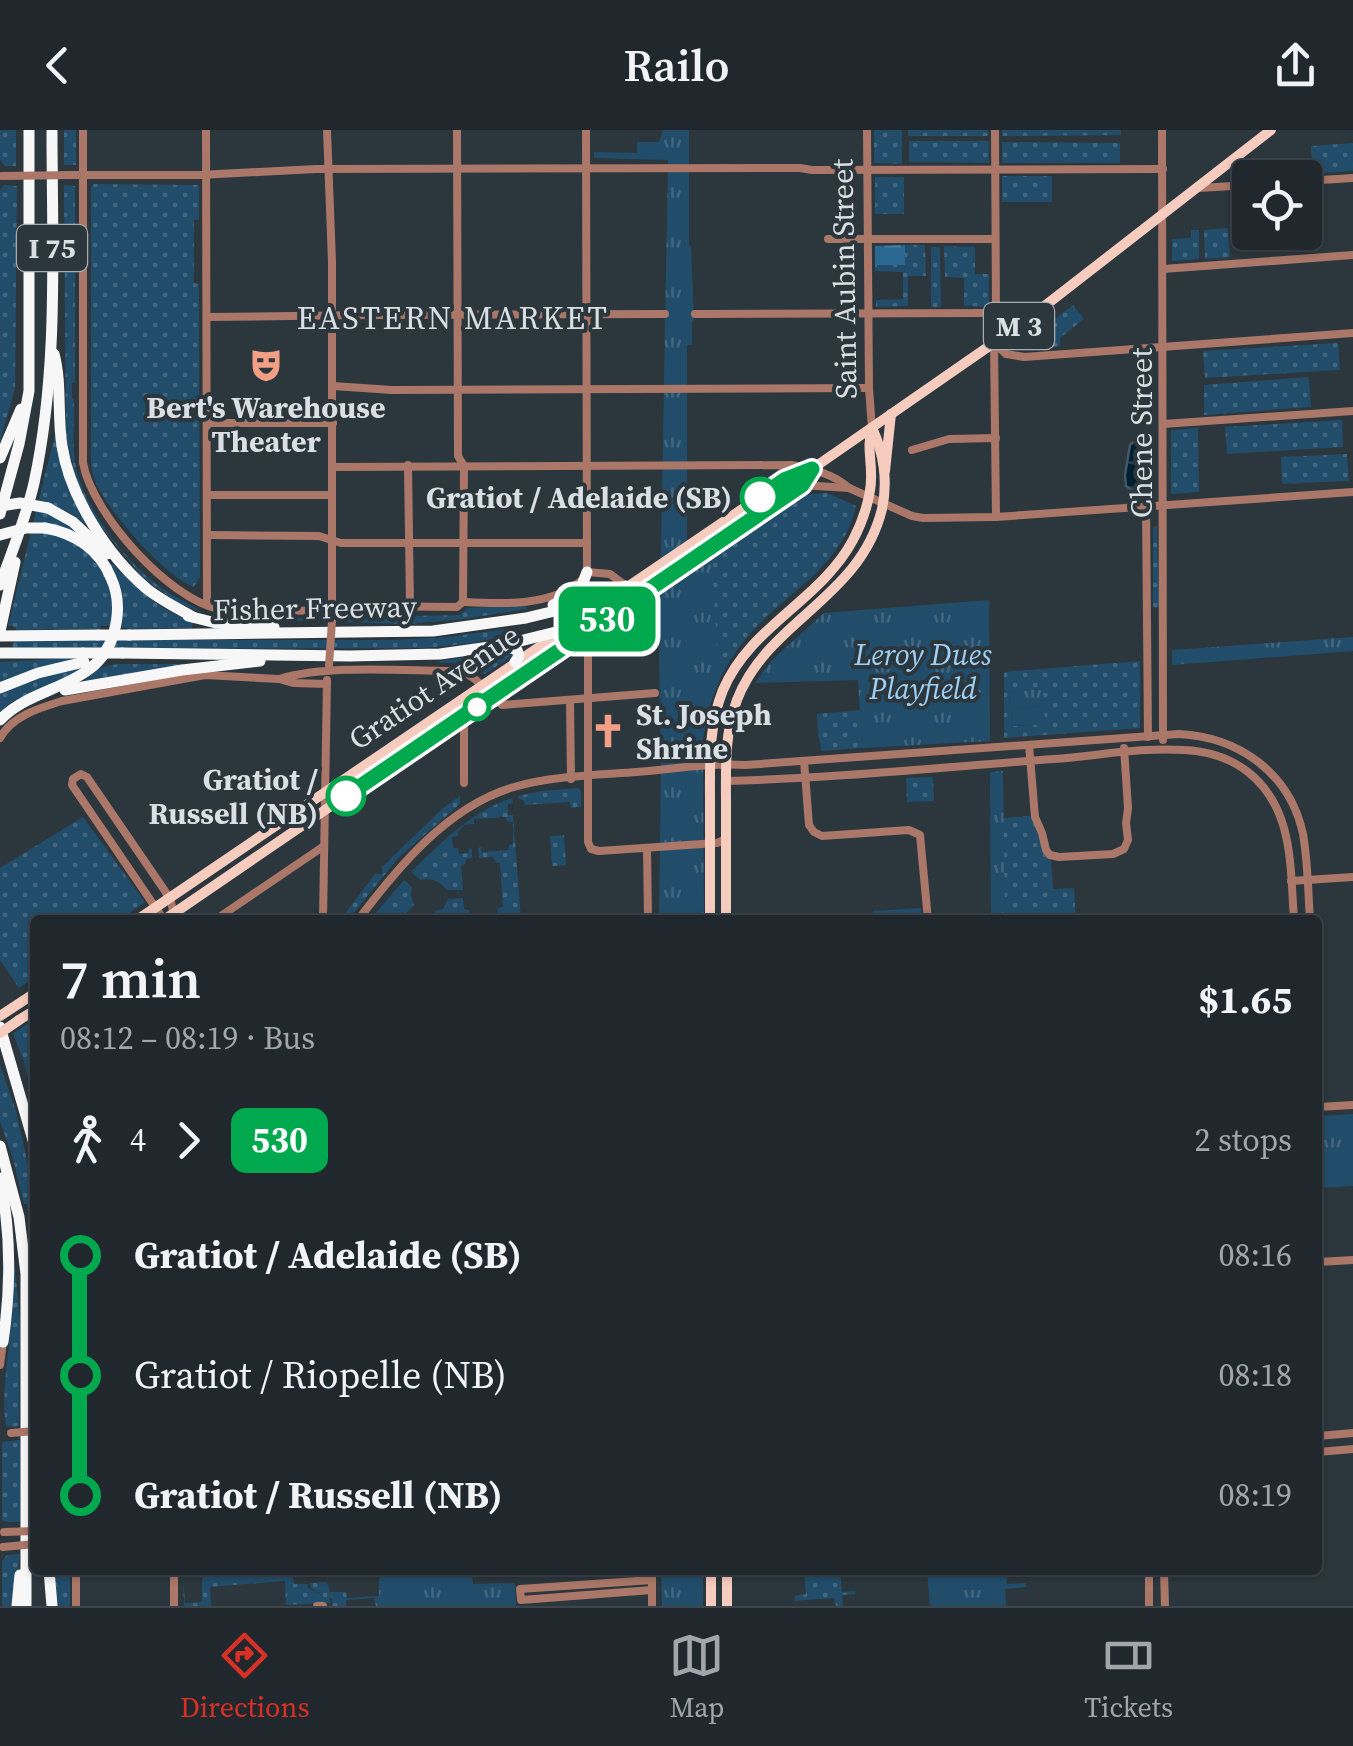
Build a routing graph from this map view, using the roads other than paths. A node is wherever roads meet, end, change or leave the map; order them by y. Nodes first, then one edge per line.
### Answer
1 (29, 130) edge
2 (54, 130) edge
3 (82, 130) edge
4 (206, 130) edge
5 (327, 130) edge
6 (457, 130) edge
7 (586, 130) edge
8 (867, 130) edge
9 (995, 130) edge
10 (1162, 130) edge
11 (1271, 130) edge
12 (585, 169) junction
13 (1162, 169) junction
14 (330, 170) junction
15 (458, 170) junction
16 (868, 170) junction
17 (996, 170) junction
18 (78, 175) junction
19 (207, 175) junction
20 (1, 176) edge
21 (1353, 178) edge
22 (1322, 181) edge
23 (1232, 186) edge
24 (1195, 188) junction
25 (1163, 214) junction
26 (828, 239) dead end
27 (868, 239) junction
28 (996, 239) junction
29 (1353, 256) edge
30 (1163, 269) junction
31 (868, 313) junction
32 (996, 313) junction
33 (458, 314) junction
34 (586, 314) junction
35 (664, 314) dead end
36 (696, 314) dead end
37 (333, 316) junction
38 (207, 317) junction
39 (1353, 333) edge
40 (994, 343) junction
41 (51, 344) junction
42 (1163, 346) junction
43 (333, 386) junction
44 (586, 388) junction
45 (869, 388) junction
46 (458, 390) junction
47 (29, 391) junction
48 (1353, 410) edge
49 (891, 414) junction
50 (208, 423) junction
51 (332, 423) junction
52 (1164, 424) junction
53 (872, 428) junction
54 (996, 438) junction
55 (912, 450) dead end
56 (0, 458) edge
57 (408, 465) junction
58 (464, 466) junction
59 (586, 466) junction
60 (332, 467) junction
61 (812, 469) junction
62 (885, 472) junction
63 (802, 485) junction
64 (849, 488) junction
65 (1353, 492) edge
66 (207, 495) junction
67 (332, 495) junction
68 (868, 497) junction
69 (883, 503) junction
70 (0, 506) edge
71 (1146, 506) junction
72 (1164, 506) junction
73 (26, 509) junction
74 (0, 514) edge
75 (996, 518) junction
76 (1147, 528) junction
77 (1164, 528) junction
78 (207, 535) junction
79 (0, 536) edge
80 (332, 540) junction
81 (465, 542) junction
82 (586, 543) junction
83 (409, 544) junction
84 (846, 552) junction
85 (860, 560) junction
86 (587, 572) junction
87 (0, 585) edge
88 (626, 586) junction
89 (464, 602) junction
90 (208, 606) junction
91 (410, 606) junction
92 (1148, 609) junction
93 (332, 610) junction
94 (1163, 610) junction
95 (192, 617) junction
96 (604, 620) junction
97 (1164, 624) junction
98 (476, 626) junction
99 (1148, 626) junction
100 (311, 632) junction
101 (562, 632) junction
102 (0, 633) edge
103 (504, 645) junction
104 (588, 646) dead end
105 (4, 654) edge
106 (288, 656) junction
107 (84, 658) junction
108 (515, 662) junction
109 (328, 668) junction
110 (279, 679) junction
111 (1147, 679) junction
112 (1163, 682) junction
113 (327, 684) junction
114 (480, 686) junction
115 (0, 688) edge
116 (46, 692) junction
117 (654, 693) dead end
118 (492, 698) junction
119 (587, 699) junction
120 (570, 700) junction
121 (718, 704) junction
122 (734, 708) junction
123 (464, 715) junction
124 (0, 720) edge
125 (1181, 734) junction
126 (1148, 736) junction
127 (1164, 736) junction
128 (0, 738) edge
129 (1124, 739) junction
130 (1029, 745) junction
131 (710, 749) junction
132 (1148, 750) junction
133 (1162, 750) junction
134 (1180, 750) junction
135 (726, 752) junction
136 (1124, 753) junction
137 (869, 756) junction
138 (1030, 760) junction
139 (804, 761) junction
140 (726, 765) junction
141 (744, 766) junction
142 (704, 767) junction
143 (871, 772) junction
144 (586, 776) junction
145 (806, 777) junction
146 (571, 779) junction
147 (745, 780) junction
148 (726, 781) junction
149 (464, 783) dead end
150 (326, 793) junction
151 (710, 798) junction
152 (726, 798) junction
153 (324, 813) junction
154 (726, 840) junction
155 (704, 844) junction
156 (324, 846) junction
157 (647, 848) junction
158 (151, 871) junction
159 (1353, 877) edge
160 (224, 879) junction
161 (137, 880) junction
162 (1307, 880) junction
163 (1291, 881) junction
164 (166, 911) edge
165 (222, 915) edge
166 (323, 915) edge
167 (362, 915) edge
168 (648, 915) edge
169 (710, 915) edge
170 (726, 915) edge
171 (928, 915) edge
172 (1294, 915) edge
173 (1310, 915) edge
174 (30, 1003) edge
175 (30, 1006) edge
176 (0, 1016) edge
177 (0, 1030) edge
178 (1353, 1105) edge
179 (1322, 1107) edge
180 (30, 1130) edge
181 (0, 1146) edge
182 (0, 1178) edge
183 (1353, 1260) edge
184 (1322, 1262) edge
185 (1, 1345) edge
186 (0, 1366) edge
187 (30, 1400) edge
188 (30, 1432) edge
189 (0, 1434) edge
190 (1353, 1434) edge
191 (1322, 1436) edge
192 (30, 1445) edge
193 (1353, 1449) edge
194 (1322, 1452) edge
195 (30, 1467) edge
196 (30, 1530) edge
197 (2, 1533) edge
198 (30, 1544) edge
199 (1, 1547) edge
200 (46, 1575) edge
201 (47, 1575) edge
202 (76, 1575) edge
203 (174, 1575) edge
204 (712, 1575) edge
205 (727, 1575) edge
206 (1149, 1575) edge
207 (1164, 1575) edge
208 (652, 1580) edge
209 (583, 1585) junction
210 (584, 1595) junction
211 (17, 1606) edge
212 (26, 1606) edge
213 (44, 1606) edge
214 (52, 1606) edge
215 (76, 1606) edge
216 (174, 1606) edge
217 (652, 1606) edge
218 (712, 1606) edge
219 (727, 1606) edge
220 (1149, 1606) edge
221 (1164, 1606) edge

1 - 47 highway, I 75
2 - 41 highway, I 75
3 - 18 street
4 - 19 street
5 - 14 street
6 - 15 street
7 - 12 street
8 - 16 street, Saint Aubin Street
9 - 17 street
10 - 13 street, Chene Street
11 - 24 main road, Gratiot Avenue / M 3
12 - 15 street
12 - 16 street
12 - 34 street
13 - 17 street
13 - 25 street, Chene Street
14 - 15 street
14 - 19 street
14 - 37 street
15 - 33 street
16 - 17 street
16 - 27 street, Saint Aubin Street
17 - 28 street
18 - 19 street
18 - 20 street, bridge
18 - 90 street
19 - 38 street
21 - 22 street
23 - 24 street
24 - 25 main road, Gratiot Avenue / M 3
25 - 30 street, Chene Street
25 - 40 main road, Gratiot Avenue / M 3
26 - 27 street
27 - 28 street
27 - 31 street, Saint Aubin Street
28 - 32 street
29 - 30 street
30 - 42 street, Chene Street
31 - 32 street
31 - 36 street
31 - 45 street, Saint Aubin Street
32 - 40 street
33 - 34 street
33 - 37 street
33 - 46 street
34 - 35 street
34 - 44 street
37 - 38 street
37 - 43 street
38 - 50 street
39 - 42 street
40 - 42 street
40 - 49 main road, Gratiot Avenue / M 3
40 - 54 street
41 - 73 highway, I 75
41 - 95 highway
42 - 52 street, Chene Street
43 - 46 street
43 - 51 street
44 - 45 street
44 - 46 street
44 - 59 street
45 - 53 street, Saint Aubin Street
46 - 58 street
47 - 56 highway, I 75
47 - 74 highway
48 - 52 street
49 - 53 main road, Gratiot Avenue / M 3
49 - 62 main road
50 - 51 street
50 - 66 street
51 - 60 street
52 - 72 street, Chene Street
53 - 61 main road, Gratiot Avenue / M 3
53 - 62 main road, Saint Aubin Street
53 - 68 main road, Saint Aubin Street
54 - 55 street
54 - 75 street
57 - 58 street
57 - 60 street
57 - 83 street
58 - 59 street
58 - 81 street
59 - 61 street
59 - 82 street
60 - 67 street
61 - 63 main road, Gratiot Avenue / M 3
61 - 64 street
61 - 88 main road, Gratiot Avenue / M 3
62 - 69 main road, Saint Aubin Street
63 - 64 street
63 - 96 main road, Gratiot Avenue / M 3
64 - 68 street
65 - 72 street
66 - 67 street
66 - 78 street
67 - 80 street
68 - 69 street
68 - 84 main road, Saint Aubin Street
69 - 75 street
69 - 85 main road, Saint Aubin Street
70 - 95 highway, bridge
71 - 72 street
71 - 75 street
71 - 76 street, Chene Street
72 - 77 street, Chene Street
73 - 87 highway
73 - 102 highway, I 75
76 - 77 street
76 - 92 street, Chene Street
77 - 94 street, Chene Street
78 - 80 street
78 - 90 street
79 - 116 highway, bridge
80 - 83 street
80 - 93 street
81 - 82 street
81 - 83 street
81 - 89 street
82 - 86 street
83 - 91 street
84 - 85 main road
84 - 121 main road, Saint Aubin Street
85 - 122 main road, Saint Aubin Street
86 - 88 street
86 - 89 street
86 - 98 highway
88 - 98 highway, Fisher Freeway
88 - 101 main road, Gratiot Avenue / M 3
89 - 91 street
90 - 93 street
91 - 93 street
92 - 94 street
92 - 99 street, Chene Street
93 - 109 street, bridge
94 - 97 street, Chene Street
95 - 100 highway
96 - 101 highway, Fisher Freeway
96 - 118 main road, Gratiot Avenue / M 3
97 - 99 street
97 - 112 street, Chene Street
98 - 100 highway, Fisher Freeway
99 - 111 street, Chene Street
100 - 102 highway, Fisher Freeway, bridge
101 - 103 highway, Fisher Freeway
101 - 108 main road, Gratiot Avenue / M 3
103 - 106 highway, Fisher Freeway
103 - 108 highway
104 - 119 street
105 - 107 highway
106 - 107 highway, Fisher Freeway, bridge
106 - 116 highway
107 - 115 highway
108 - 114 main road, Gratiot Avenue / M 3
109 - 110 street
109 - 113 street
109 - 114 street
110 - 113 street
110 - 128 street
111 - 112 street
111 - 126 street, Chene Street
112 - 127 street, Chene Street
113 - 150 street
114 - 118 street
114 - 150 main road, Gratiot Avenue / M 3
116 - 124 highway
117 - 119 street
118 - 120 street
118 - 123 main road, Gratiot Avenue / M 3
119 - 120 street
119 - 144 street
120 - 146 street
121 - 122 main road
121 - 131 main road, Saint Aubin Street
122 - 135 main road, Saint Aubin Street
123 - 149 street
123 - 153 main road, Gratiot Avenue / M 3
125 - 127 street
125 - 134 street
125 - 162 street
126 - 127 street
126 - 129 street
126 - 132 street, Chene Street
127 - 133 street, Chene Street
129 - 130 street
129 - 136 street
130 - 137 street
130 - 138 street
131 - 135 main road
131 - 142 main road, Saint Aubin Street
132 - 133 street
132 - 136 street
133 - 134 street
134 - 163 street
135 - 140 main road, Saint Aubin Street
136 - 138 street
136 - 138 street
137 - 139 street
137 - 143 street
138 - 143 street
139 - 141 street
139 - 145 street
140 - 141 street
140 - 142 street
140 - 148 main road, Saint Aubin Street
141 - 147 street
142 - 144 street
142 - 151 main road, Saint Aubin Street
143 - 145 street
144 - 146 street
144 - 157 street
145 - 147 street
145 - 171 street
146 - 167 street
147 - 148 street
148 - 152 main road, Saint Aubin Street
150 - 153 street
150 - 160 main road
150 - 164 main road, Gratiot Avenue / M 3
151 - 152 main road
151 - 155 main road, Saint Aubin Street
152 - 154 main road, Saint Aubin Street
153 - 156 street
153 - 160 main road, Gratiot Avenue / M 3
154 - 155 street
154 - 170 main road, Saint Aubin Street
155 - 157 street
155 - 169 main road, Saint Aubin Street
156 - 165 street
156 - 166 street
157 - 168 street
158 - 161 street
158 - 161 street
158 - 164 street
159 - 162 street
160 - 164 main road, Gratiot Avenue / M 3
161 - 164 street
162 - 163 street
162 - 173 street
163 - 172 street
174 - 176 main road
175 - 177 main road, bridge
177 - 180 highway
178 - 179 street
181 - 187 highway
182 - 185 highway
183 - 184 street
185 - 186 street
188 - 189 street, bridge
190 - 191 street
192 - 211 highway
193 - 194 street
195 - 212 highway
196 - 197 street, bridge
198 - 199 street, bridge
200 - 213 highway
201 - 214 highway
202 - 215 street
203 - 216 street
204 - 218 main road
205 - 219 main road
206 - 220 street
207 - 221 street
208 - 209 street
208 - 210 street
208 - 217 street
209 - 210 street
209 - 210 street

